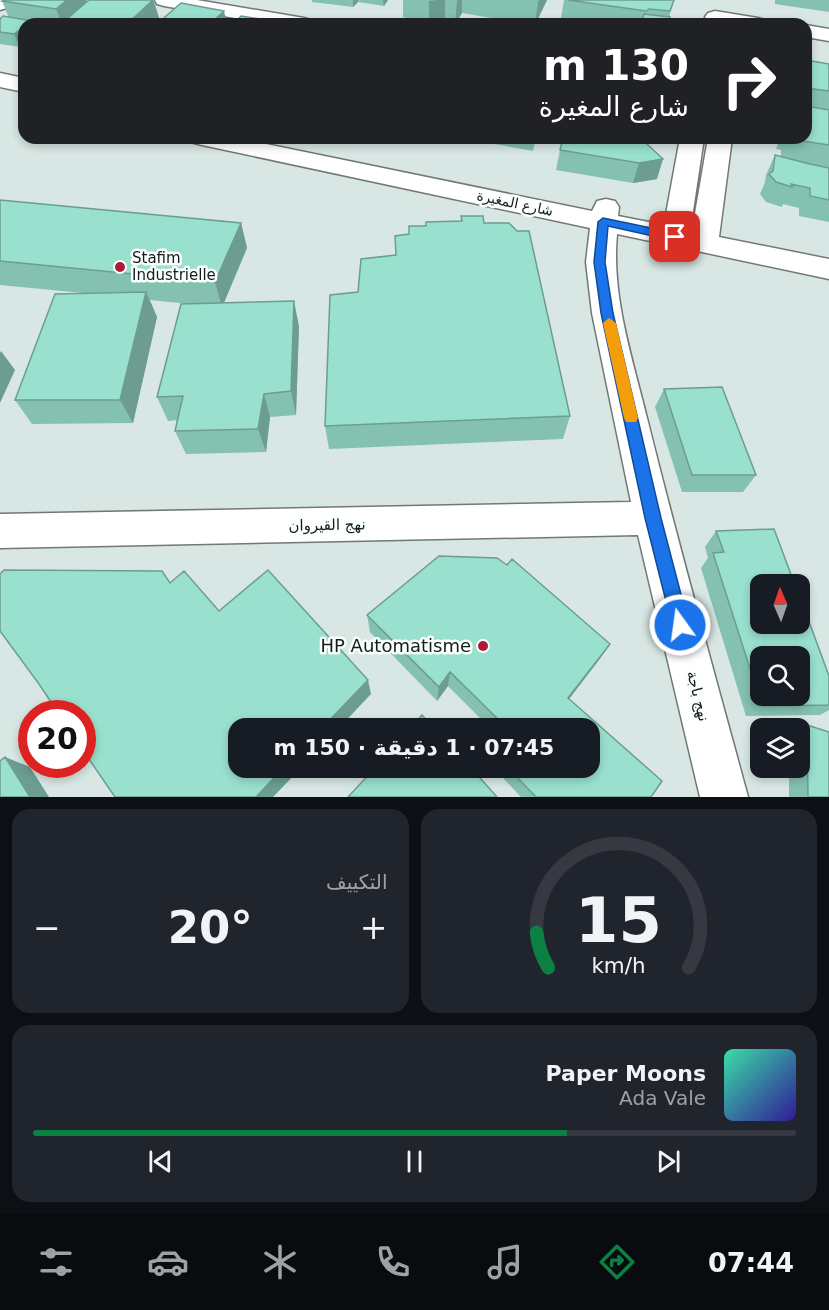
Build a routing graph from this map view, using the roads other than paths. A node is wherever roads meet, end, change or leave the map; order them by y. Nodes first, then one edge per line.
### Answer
1 (4, 0) edge
2 (164, 0) edge
3 (739, 0) edge
4 (0, 4) edge
5 (269, 18) edge
6 (737, 18) edge
7 (812, 32) edge
8 (829, 35) edge
9 (0, 80) edge
10 (18, 84) edge
11 (0, 96) edge
12 (18, 100) edge
13 (234, 144) edge
14 (297, 144) edge
15 (691, 144) edge
16 (719, 144) edge
17 (605, 214) junction
18 (676, 229) junction
19 (705, 235) junction
20 (829, 253) edge
21 (829, 269) edge
22 (653, 518) junction
23 (0, 531) edge
24 (724, 797) edge

1 - 4 street
2 - 5 street
3 - 6 street
7 - 8 street
9 - 10 street
11 - 12 street
13 - 17 street, شارع المغيرة
14 - 17 street, شارع المغيرة
15 - 18 street
16 - 19 street
17 - 18 street, شارع المغيرة
17 - 22 street, نهج باجة
18 - 19 street, شارع المغيرة
19 - 20 street, شارع المغيرة
19 - 21 street, شارع المغيرة
22 - 23 street, نهج القيروان
22 - 24 street, نهج باجة

